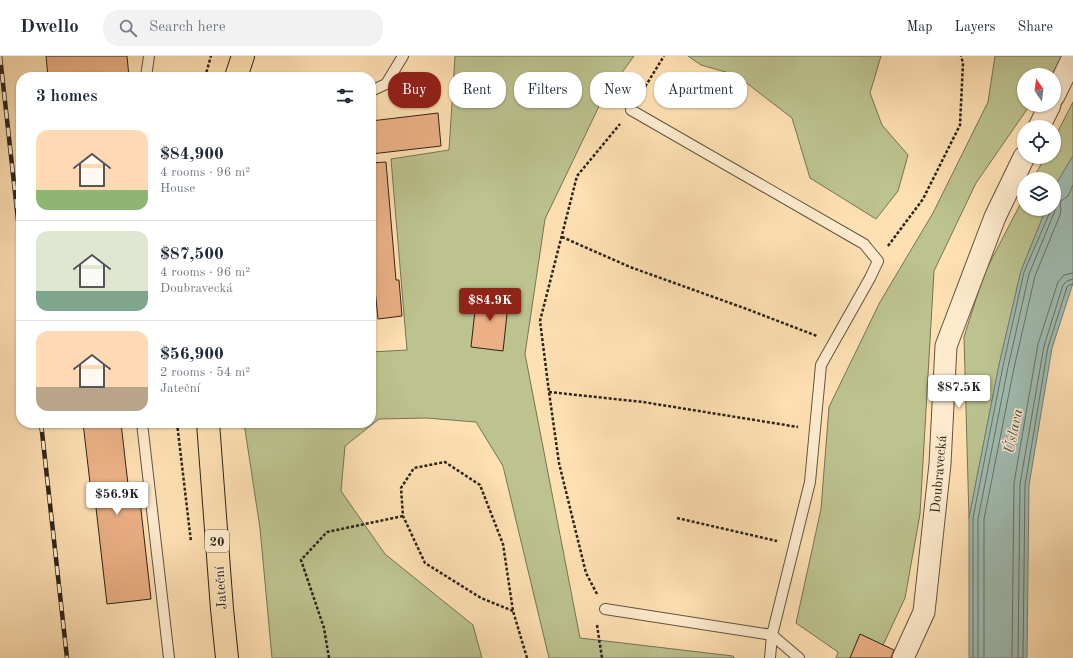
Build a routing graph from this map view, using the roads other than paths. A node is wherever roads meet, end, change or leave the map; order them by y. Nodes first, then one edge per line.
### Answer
1 (149, 56) edge
2 (242, 56) edge
3 (403, 56) edge
4 (1073, 57) edge
5 (147, 72) edge
6 (237, 72) edge
7 (1061, 82) edge
8 (376, 89) edge
9 (631, 110) road end
10 (1021, 164) edge
11 (143, 428) edge
12 (208, 428) edge
13 (605, 609) road end
14 (772, 635) junction
15 (169, 658) edge
16 (227, 658) edge
17 (770, 658) edge
18 (798, 658) edge
19 (903, 658) edge

1 - 5 lane
2 - 6 main road
3 - 8 lane
4 - 7 street
9 - 14 lane
10 - 19 street, Doubravecká
11 - 15 lane
12 - 16 main road, Jateční / 20
13 - 14 lane
14 - 17 lane
14 - 18 lane

